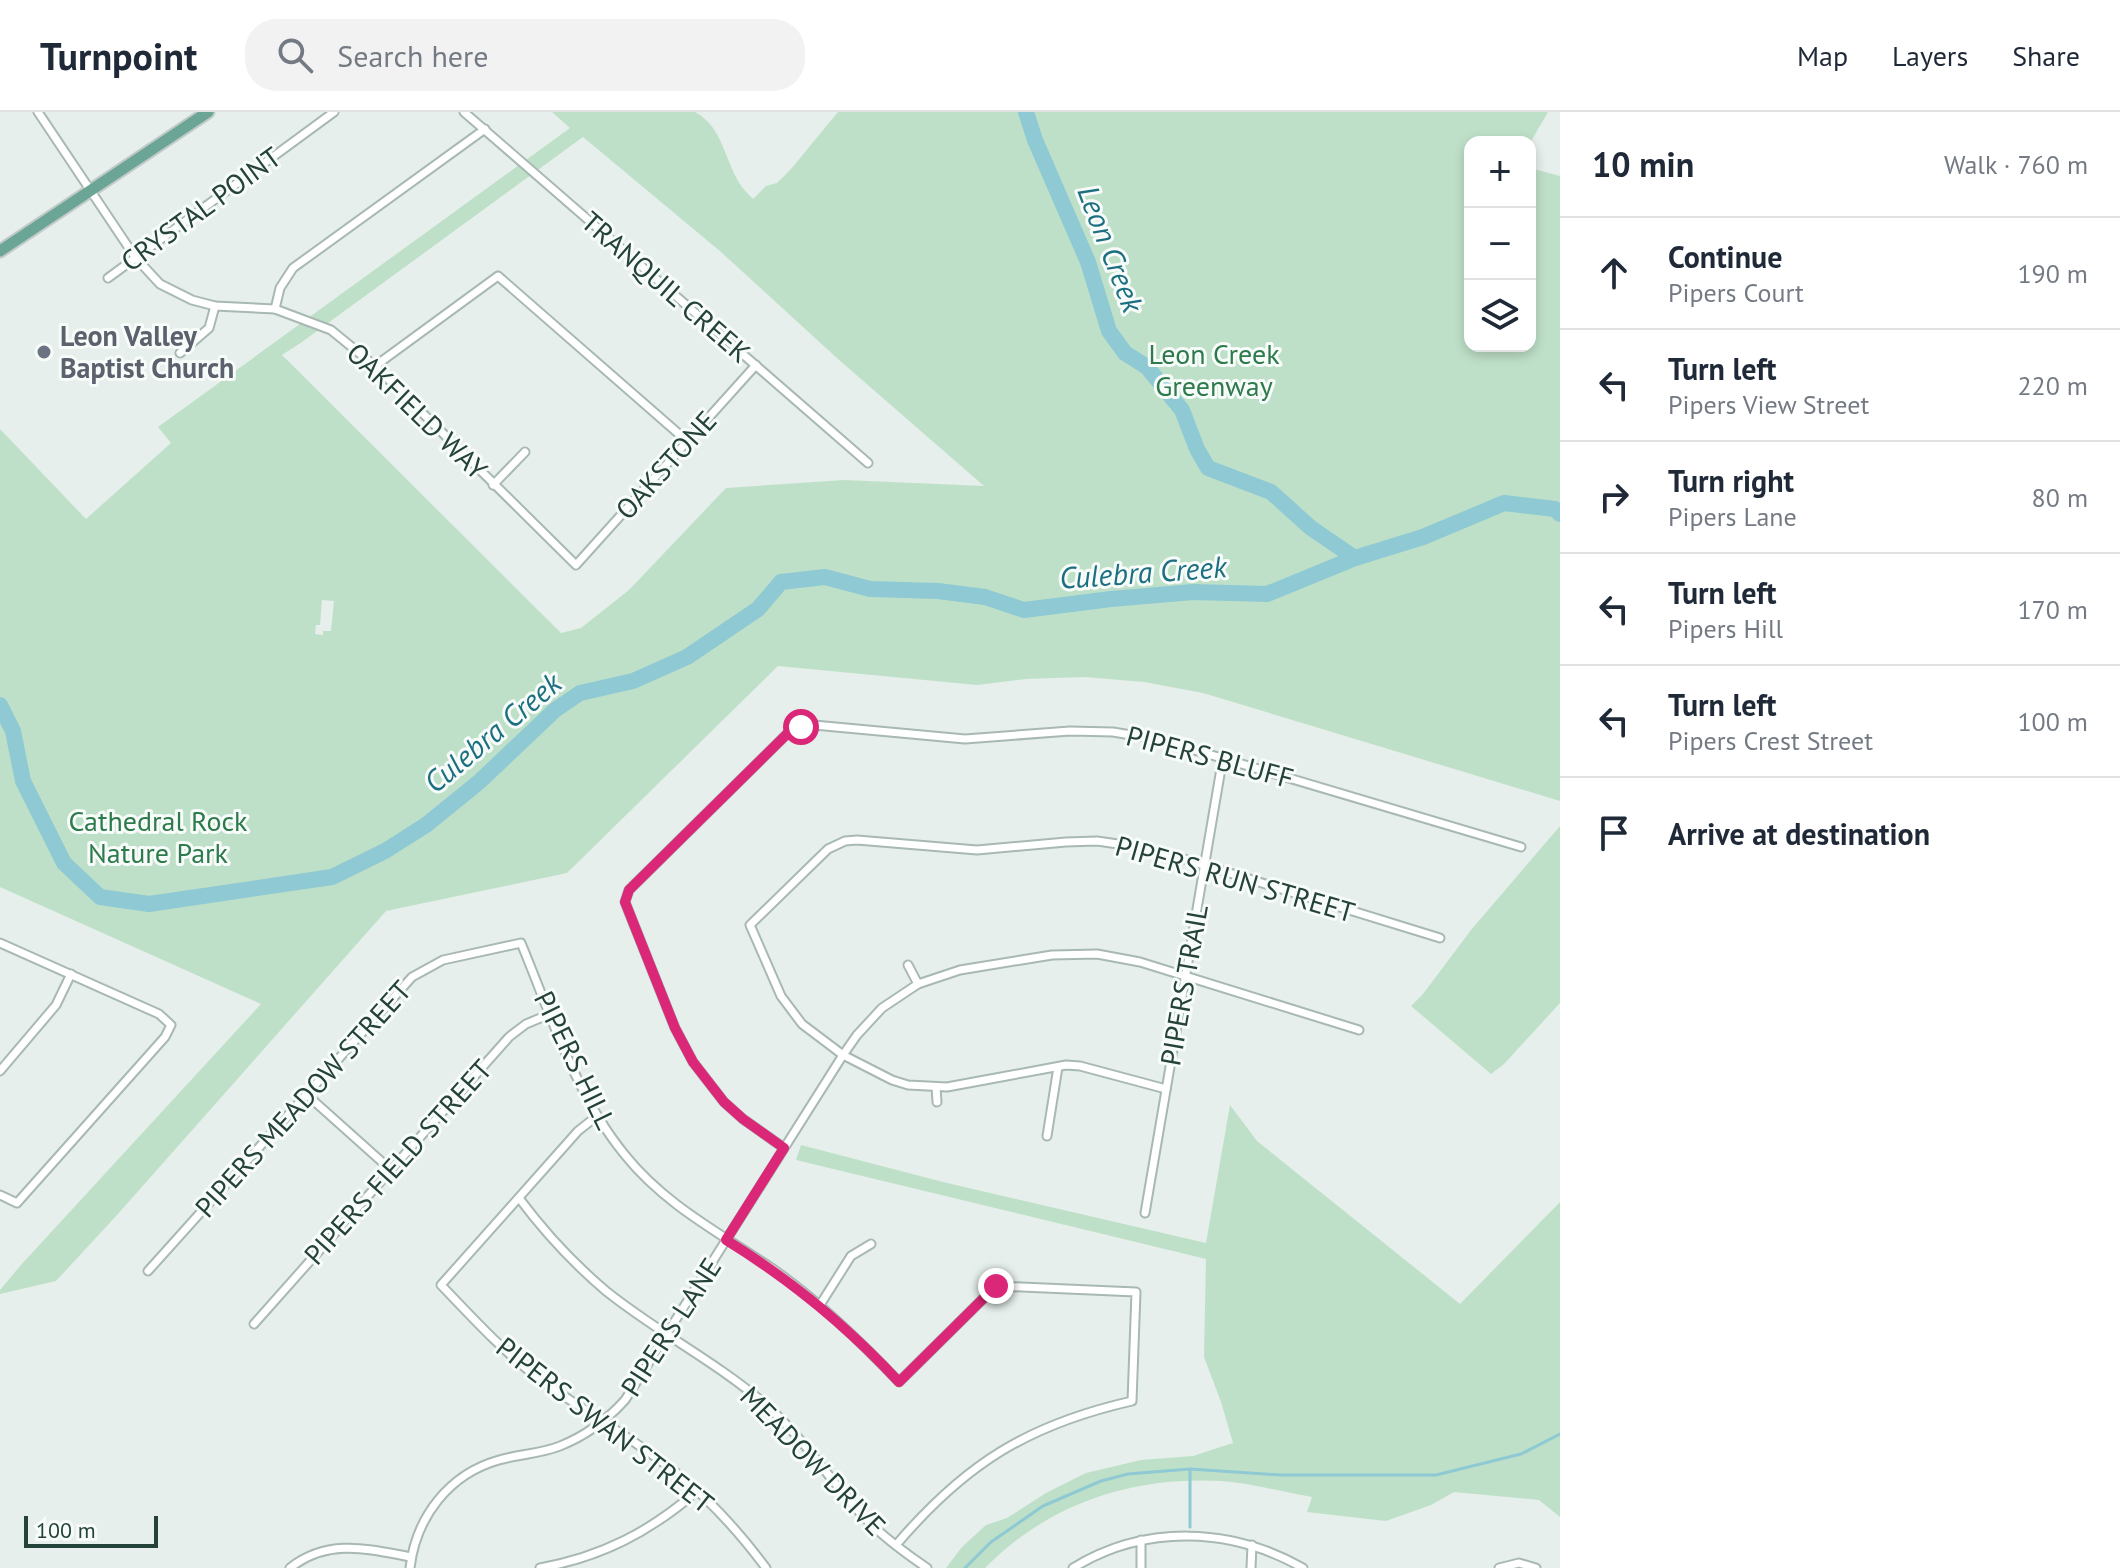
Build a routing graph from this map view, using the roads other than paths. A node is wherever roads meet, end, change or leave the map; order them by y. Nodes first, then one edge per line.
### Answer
1 (38, 112) edge
2 (208, 112) edge
3 (334, 112) edge
4 (464, 112) edge
5 (485, 129) junction
6 (89, 192) junction
7 (0, 251) edge
8 (135, 257) junction
9 (108, 278) dead end
10 (215, 306) junction
11 (275, 309) junction
12 (180, 353) dead end
13 (756, 365) junction
14 (375, 366) junction
15 (687, 441) junction
16 (525, 452) dead end
17 (868, 463) dead end
18 (493, 485) junction
19 (576, 565) joint
20 (1223, 757) junction
21 (1521, 847) dead end
22 (1204, 866) junction
23 (1440, 938) dead end
24 (0, 943) edge
25 (521, 943) joint
26 (908, 965) dead end
27 (71, 974) junction
28 (1186, 978) junction
29 (918, 984) junction
30 (550, 1014) junction
31 (1359, 1030) dead end
32 (843, 1055) junction
33 (1058, 1067) junction
34 (0, 1071) edge
35 (936, 1087) junction
36 (1166, 1089) junction
37 (306, 1094) junction
38 (937, 1102) dead end
39 (597, 1116) junction
40 (1047, 1136) dead end
41 (784, 1148) junction
42 (391, 1170) junction
43 (0, 1195) edge
44 (519, 1198) junction
45 (1145, 1213) dead end
46 (726, 1240) junction
47 (871, 1244) dead end
48 (148, 1271) dead end
49 (820, 1305) junction
50 (254, 1324) dead end
51 (668, 1334) junction
52 (602, 1422) junction
53 (697, 1491) junction
54 (1141, 1540) junction
55 (896, 1545) junction
56 (1252, 1545) junction
57 (411, 1557) junction
58 (290, 1568) edge
59 (410, 1568) edge
60 (540, 1568) edge
61 (766, 1568) edge
62 (927, 1568) edge
63 (1073, 1568) edge
64 (1141, 1568) edge
65 (1251, 1568) edge
66 (1303, 1568) edge
67 (1499, 1568) edge
68 (1536, 1568) edge

1 - 6 street, OAKFIELD WAY
2 - 6 main road
3 - 8 street, CRYSTAL POINT
4 - 5 street, TRANQUIL CREEK
5 - 11 street
5 - 13 street, TRANQUIL CREEK
6 - 7 main road
6 - 8 street, OAKFIELD WAY
8 - 9 street, CRYSTAL POINT
8 - 10 street, OAKFIELD WAY
10 - 11 street, OAKFIELD WAY
10 - 12 street
11 - 14 street, OAKFIELD WAY
13 - 15 street, OAKSTONE
13 - 17 street, TRANQUIL CREEK
14 - 15 street
14 - 18 street, OAKFIELD WAY
15 - 19 street, OAKSTONE
16 - 18 street
18 - 19 street, OAKFIELD WAY
20 - 21 street, PIPERS BLUFF
20 - 22 street, PIPERS TRAIL
20 - 41 street, PIPERS BLUFF
22 - 23 street, PIPERS RUN STREET
22 - 28 street, PIPERS TRAIL
22 - 32 street, PIPERS RUN STREET
24 - 27 street
25 - 30 street, PIPERS HILL
25 - 37 street, PIPERS MEADOW STREET
26 - 29 street
27 - 34 street
27 - 43 street
28 - 29 street, PIPERS LANE
28 - 31 street, PIPERS LANE
28 - 36 street, PIPERS TRAIL
29 - 32 street, PIPERS LANE
30 - 39 street, PIPERS HILL
30 - 42 street, PIPERS FIELD STREET
32 - 35 street
32 - 41 street, PIPERS LANE
33 - 35 street
33 - 36 street
33 - 40 street
35 - 38 street
36 - 45 street, PIPERS TRAIL
37 - 42 street
37 - 48 street, PIPERS MEADOW STREET
39 - 44 street
39 - 46 street, PIPERS HILL
41 - 46 street, PIPERS LANE
42 - 50 street, PIPERS FIELD STREET
44 - 51 street, MEADOW DRIVE
44 - 52 street, PIPERS SWAN STREET
46 - 49 street, PIPERS HILL
46 - 51 street, PIPERS LANE
47 - 49 street
49 - 55 street, PIPERS HILL
51 - 52 street, PIPERS LANE
51 - 55 street, MEADOW DRIVE
52 - 53 street, PIPERS SWAN STREET
52 - 57 street, PIPERS LANE
53 - 60 street
53 - 61 street, PIPERS SWAN STREET
54 - 56 street
54 - 63 street
54 - 64 street
55 - 62 street, MEADOW DRIVE
56 - 65 street
56 - 66 street
57 - 58 street
57 - 59 street, PIPERS LANE
67 - 68 street

